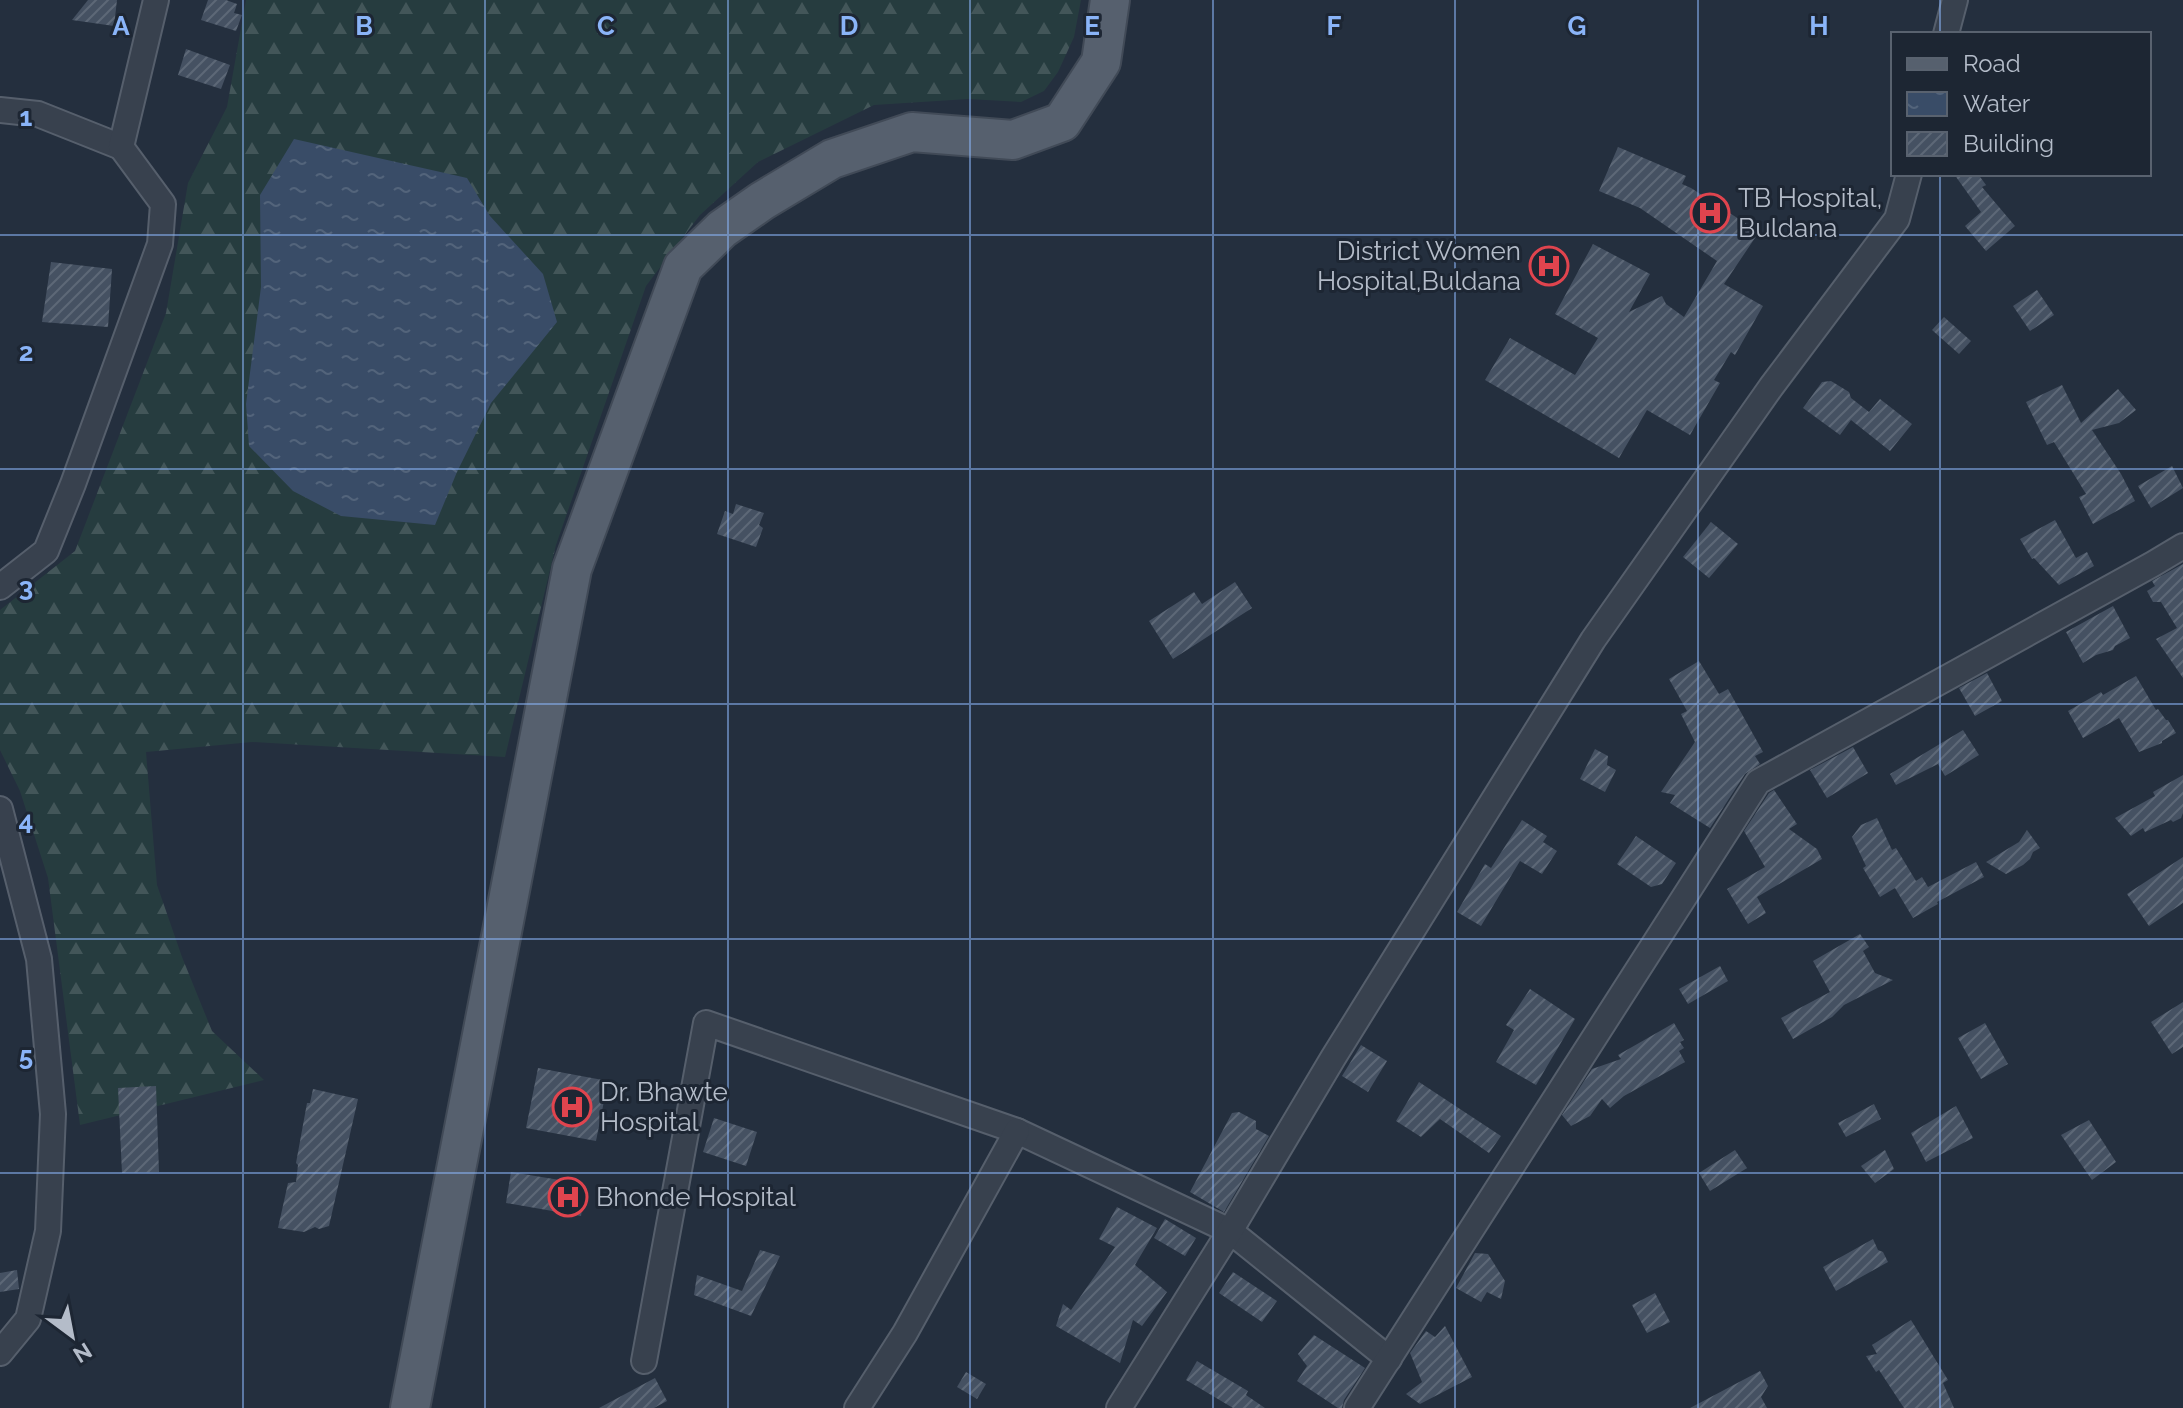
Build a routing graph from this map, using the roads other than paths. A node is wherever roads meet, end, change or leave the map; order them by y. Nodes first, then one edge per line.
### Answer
1 (156, 0) edge
2 (1110, 0) edge
3 (1955, 0) edge
4 (1947, 32) edge
5 (0, 110) edge
6 (121, 147) junction
7 (1908, 176) edge
8 (2183, 546) edge
9 (0, 587) edge
10 (0, 809) edge
11 (1017, 1131) junction
12 (1230, 1231) junction
13 (0, 1353) edge
14 (1389, 1359) junction
15 (644, 1361) dead end
16 (418, 1400) edge
17 (857, 1408) edge
18 (1119, 1408) edge
19 (1357, 1408) edge

1 - 6 street
2 - 16 main road
3 - 4 street
5 - 6 street
6 - 9 street
7 - 12 street
8 - 14 street
10 - 13 street
11 - 12 street
11 - 15 street
11 - 17 street
12 - 14 street
12 - 18 street
14 - 19 street

